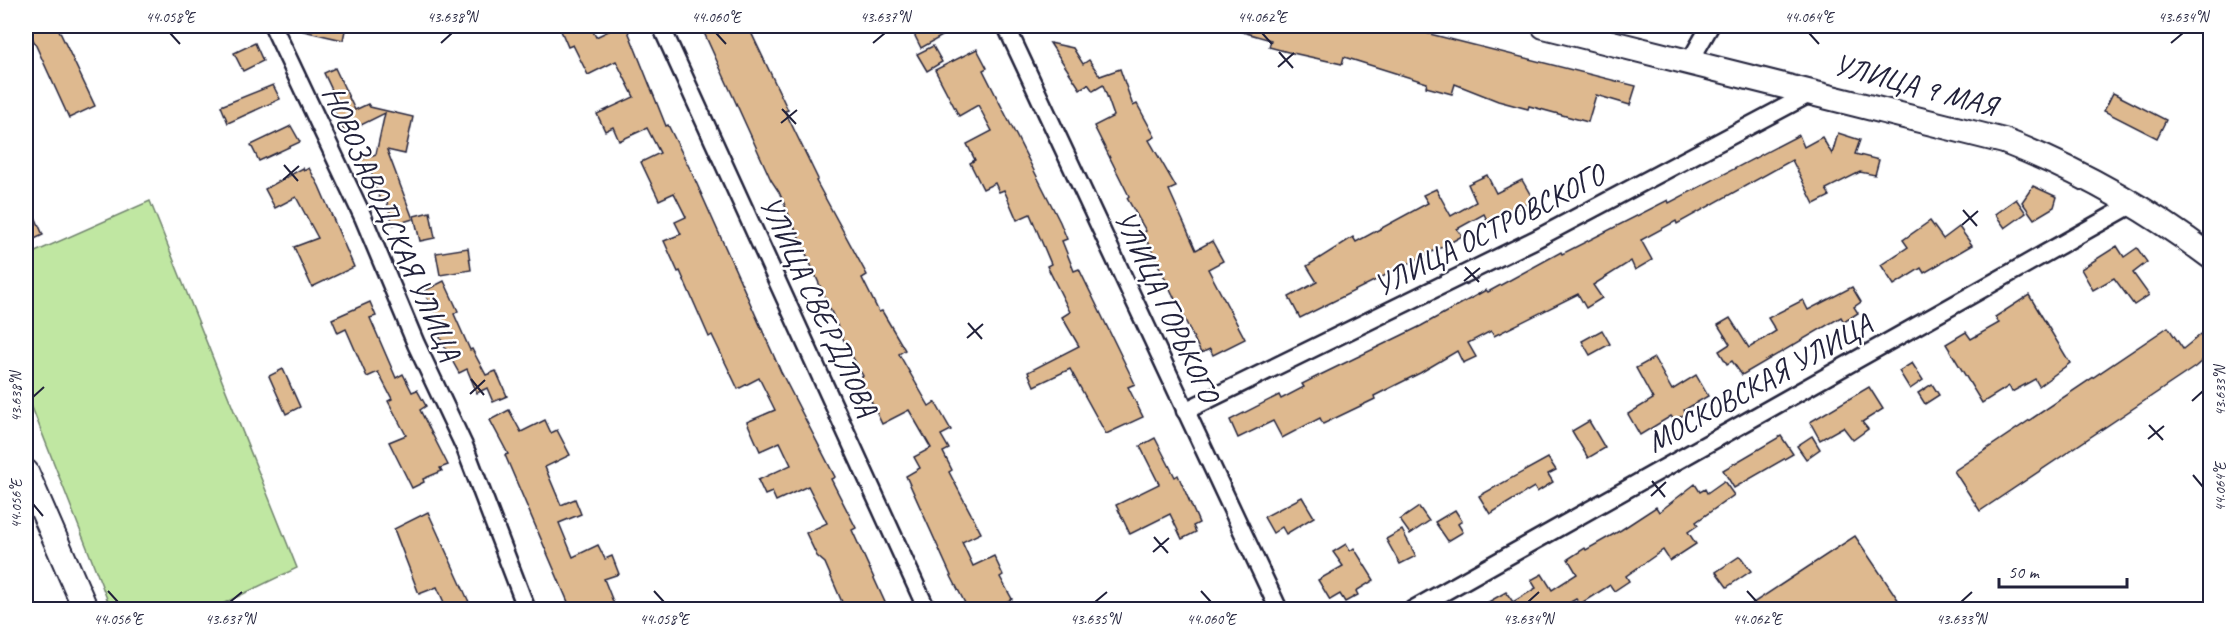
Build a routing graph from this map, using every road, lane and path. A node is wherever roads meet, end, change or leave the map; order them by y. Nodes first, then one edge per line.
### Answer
1 (273, 26) edge
2 (661, 26) edge
3 (1006, 26) edge
4 (1544, 26) edge
5 (1710, 26) edge
6 (1690, 61) junction
7 (1815, 91) junction
8 (2133, 204) junction
9 (2211, 256) edge
10 (1185, 411) junction
11 (26, 472) edge
12 (86, 609) edge
13 (527, 609) edge
14 (927, 609) edge
15 (1279, 609) edge
16 (1412, 609) edge

1 - 13 street, НОВОЗАВОДСКАЯ УЛИЦА
2 - 14 street, УЛИЦА СВЕРДЛОВА
3 - 10 street, УЛИЦА ГОРЬКОГО
4 - 6 street, УЛИЦА 9 МАЯ
5 - 6 street
6 - 7 street, УЛИЦА 9 МАЯ
7 - 8 street, УЛИЦА 9 МАЯ
7 - 10 street, УЛИЦА ОСТРОВСКОГО
8 - 9 street, УЛИЦА 9 МАЯ
8 - 16 street, МОСКОВСКАЯ УЛИЦА
10 - 15 street, УЛИЦА ГОРЬКОГО
11 - 12 street

